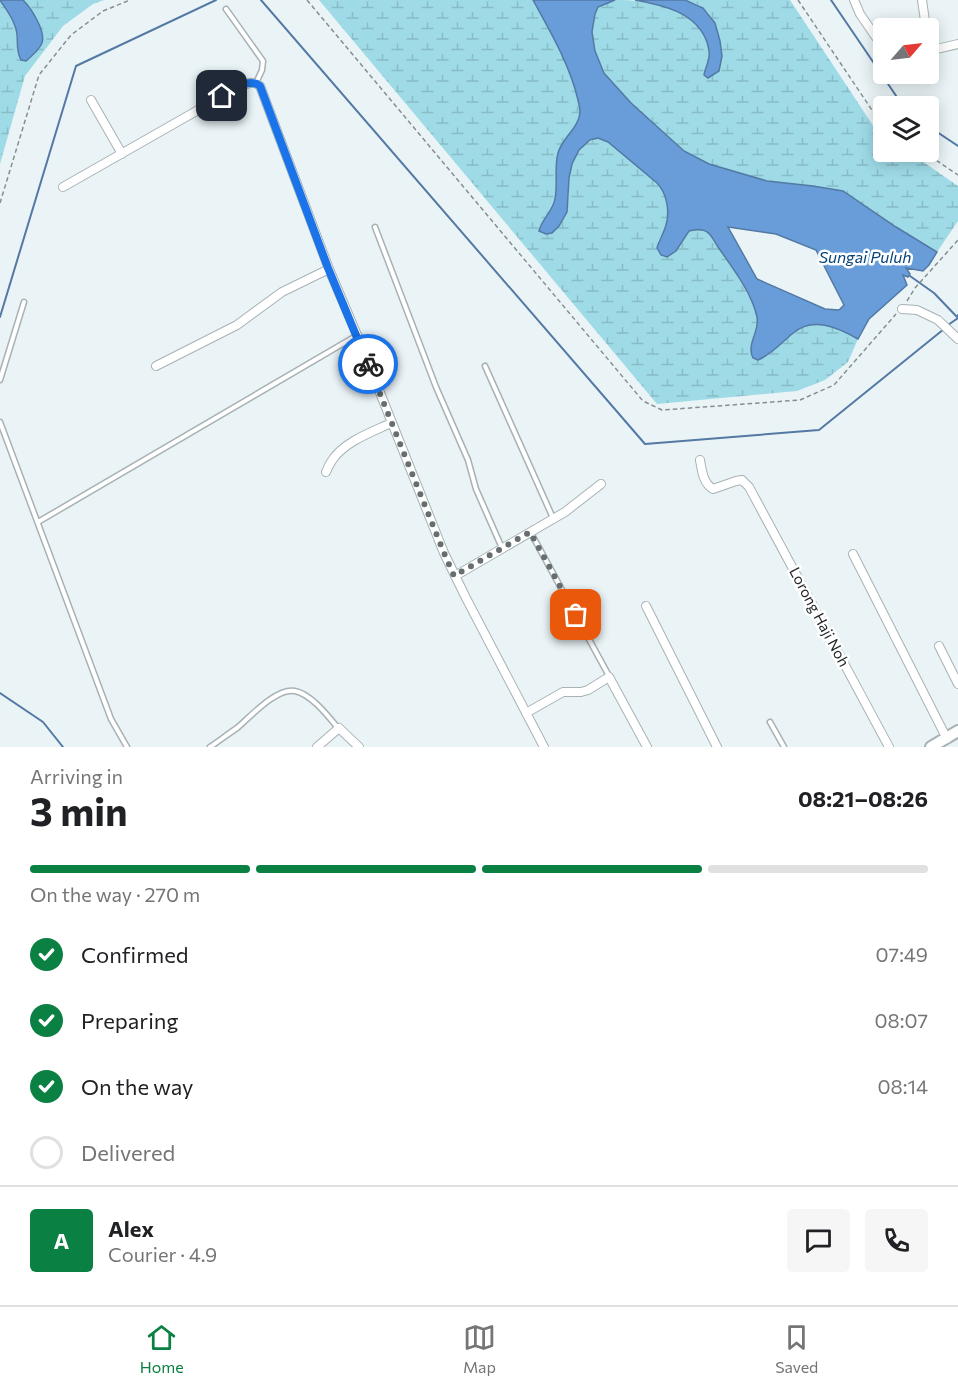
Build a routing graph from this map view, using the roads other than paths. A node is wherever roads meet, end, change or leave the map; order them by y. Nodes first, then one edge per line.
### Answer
1 (854, 0) edge
2 (922, 0) edge
3 (226, 9) dead end
4 (925, 18) edge
5 (873, 33) edge
6 (958, 44) edge
7 (939, 48) edge
8 (256, 83) junction
9 (91, 100) dead end
10 (122, 154) junction
11 (63, 187) dead end
12 (375, 227) dead end
13 (328, 268) junction
14 (24, 302) dead end
15 (902, 309) road end
16 (357, 335) junction
17 (958, 339) edge
18 (156, 366) dead end
19 (485, 366) dead end
20 (0, 380) edge
21 (0, 422) edge
22 (391, 423) junction
23 (700, 460) dead end
24 (326, 472) dead end
25 (601, 484) dead end
26 (554, 519) junction
27 (38, 522) junction
28 (530, 532) junction
29 (502, 548) junction
30 (853, 554) dead end
31 (454, 576) junction
32 (646, 606) dead end
33 (939, 646) dead end
34 (609, 676) junction
35 (958, 684) edge
36 (526, 713) junction
37 (770, 722) dead end
38 (339, 728) junction
39 (958, 731) edge
40 (947, 739) junction
41 (128, 747) edge
42 (210, 747) edge
43 (317, 747) edge
44 (359, 747) edge
45 (544, 747) edge
46 (647, 747) edge
47 (717, 747) edge
48 (784, 747) edge
49 (889, 747) edge
50 (931, 747) edge

1 - 5 street
2 - 4 street
3 - 8 lane
6 - 7 street
8 - 10 street
8 - 13 street
9 - 10 street
10 - 11 street
12 - 29 lane
13 - 16 street
13 - 18 street
14 - 20 lane
15 - 17 street
16 - 22 street
16 - 27 lane
19 - 26 lane
21 - 27 lane
22 - 24 street
22 - 31 street
23 - 49 street, Lorong Haji Noh
25 - 26 street
26 - 28 street
27 - 41 lane
28 - 29 street
28 - 34 lane
29 - 31 street
30 - 40 street
31 - 36 street
32 - 47 street
33 - 35 street
34 - 36 street
34 - 46 street
36 - 45 street
37 - 48 lane
38 - 42 lane
38 - 43 street
38 - 44 street
39 - 40 street
40 - 50 street

